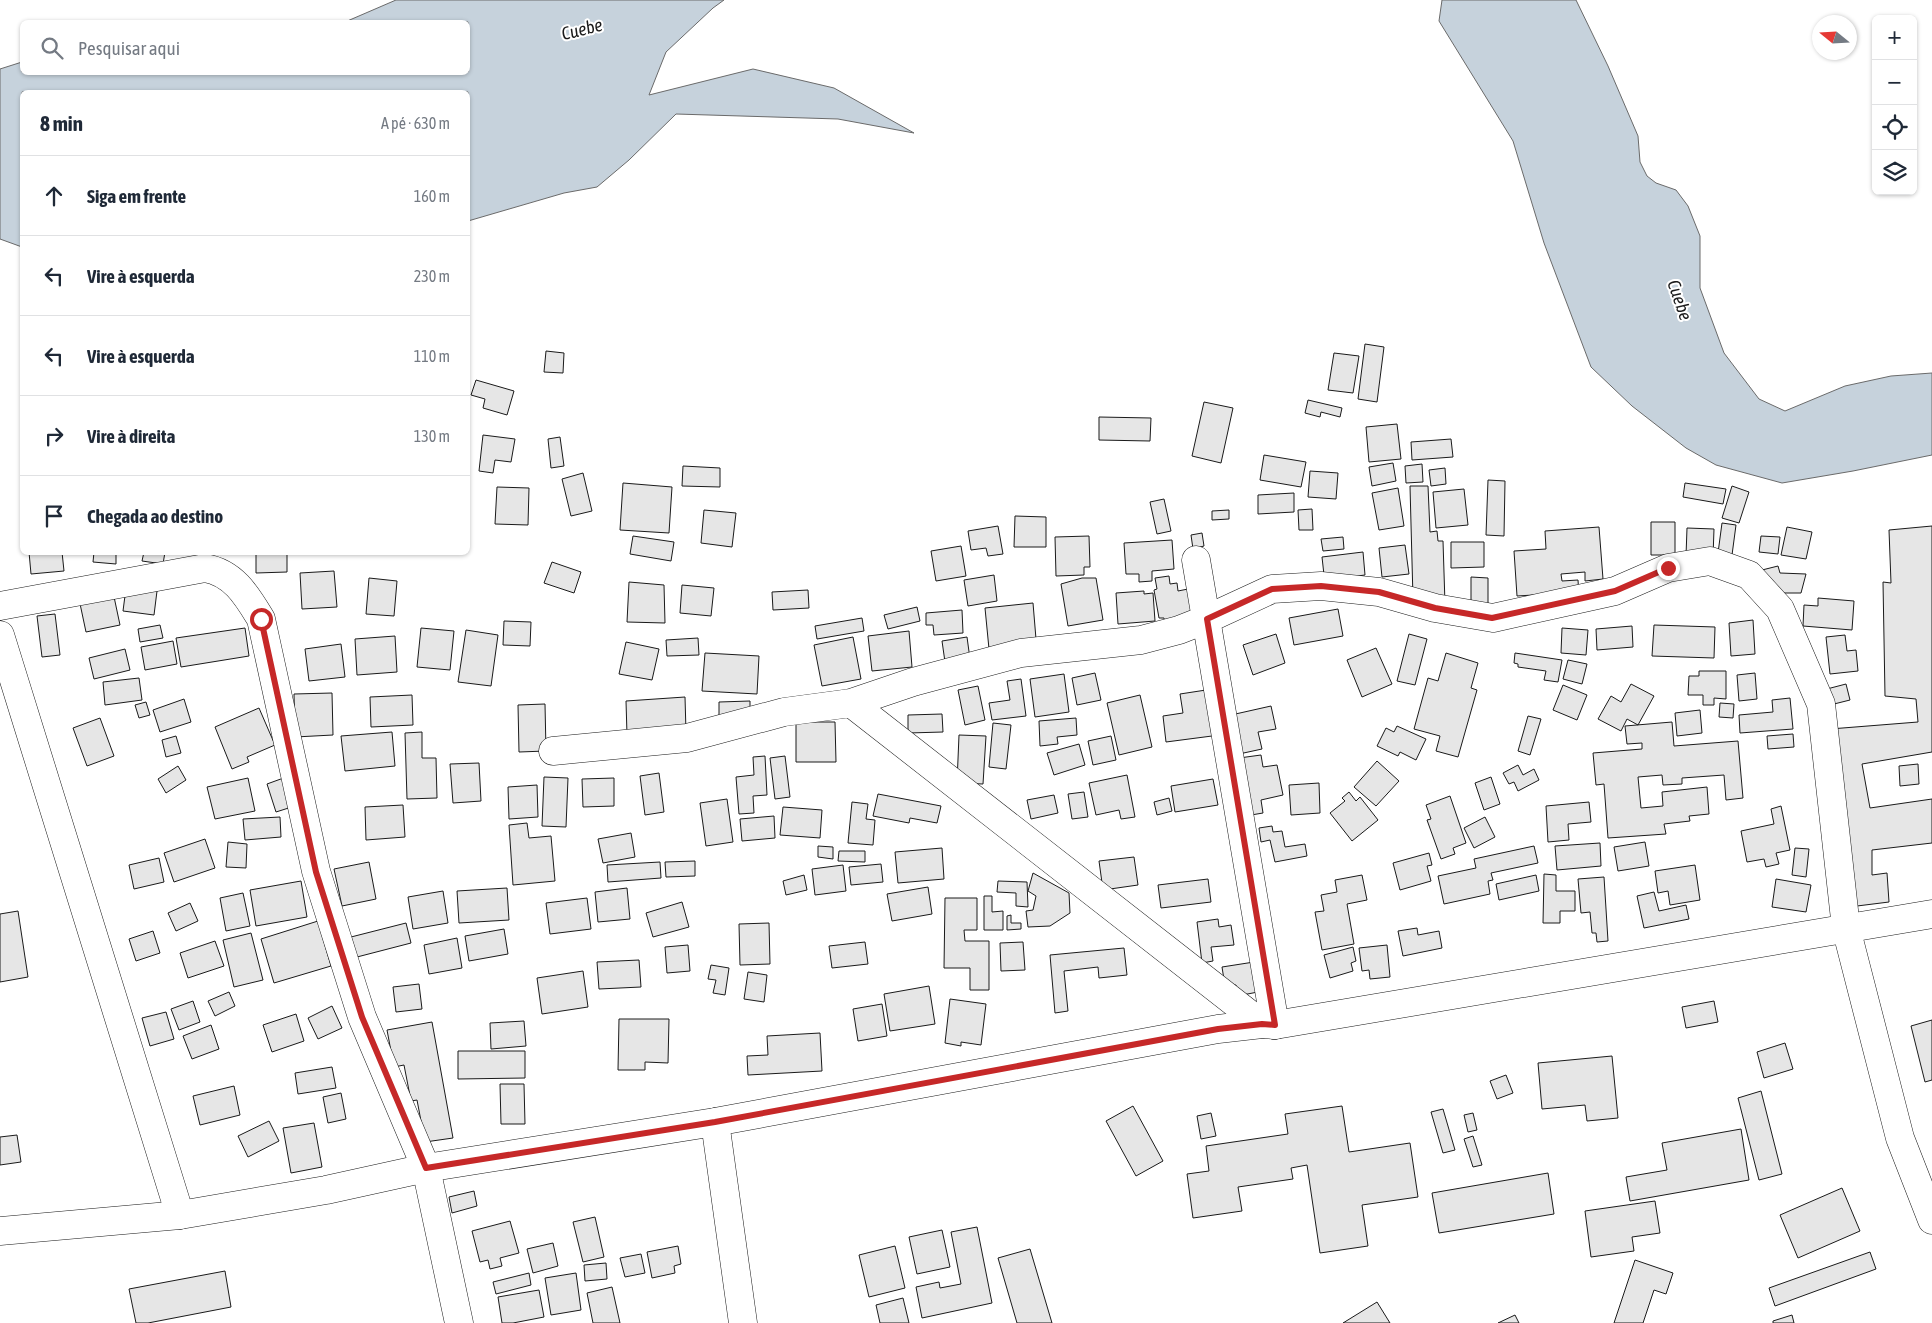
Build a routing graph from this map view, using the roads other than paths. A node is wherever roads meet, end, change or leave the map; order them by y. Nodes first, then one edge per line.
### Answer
1 (1196, 560) dead end
2 (0, 606) edge
3 (1207, 619) junction
4 (0, 635) edge
5 (851, 703) junction
6 (553, 751) dead end
7 (1932, 914) edge
8 (1846, 928) junction
9 (1269, 1025) junction
10 (715, 1122) junction
11 (426, 1168) junction
12 (180, 1214) junction
13 (1932, 1220) edge
14 (0, 1231) edge
15 (458, 1323) edge
16 (743, 1323) edge

1 - 3 street
2 - 11 street
3 - 5 street
3 - 8 street
3 - 9 street
4 - 12 street
5 - 6 street
5 - 9 street
7 - 8 street
8 - 9 street
8 - 13 street
9 - 10 street
10 - 11 street
10 - 16 street
11 - 12 street
11 - 15 street
12 - 14 street

